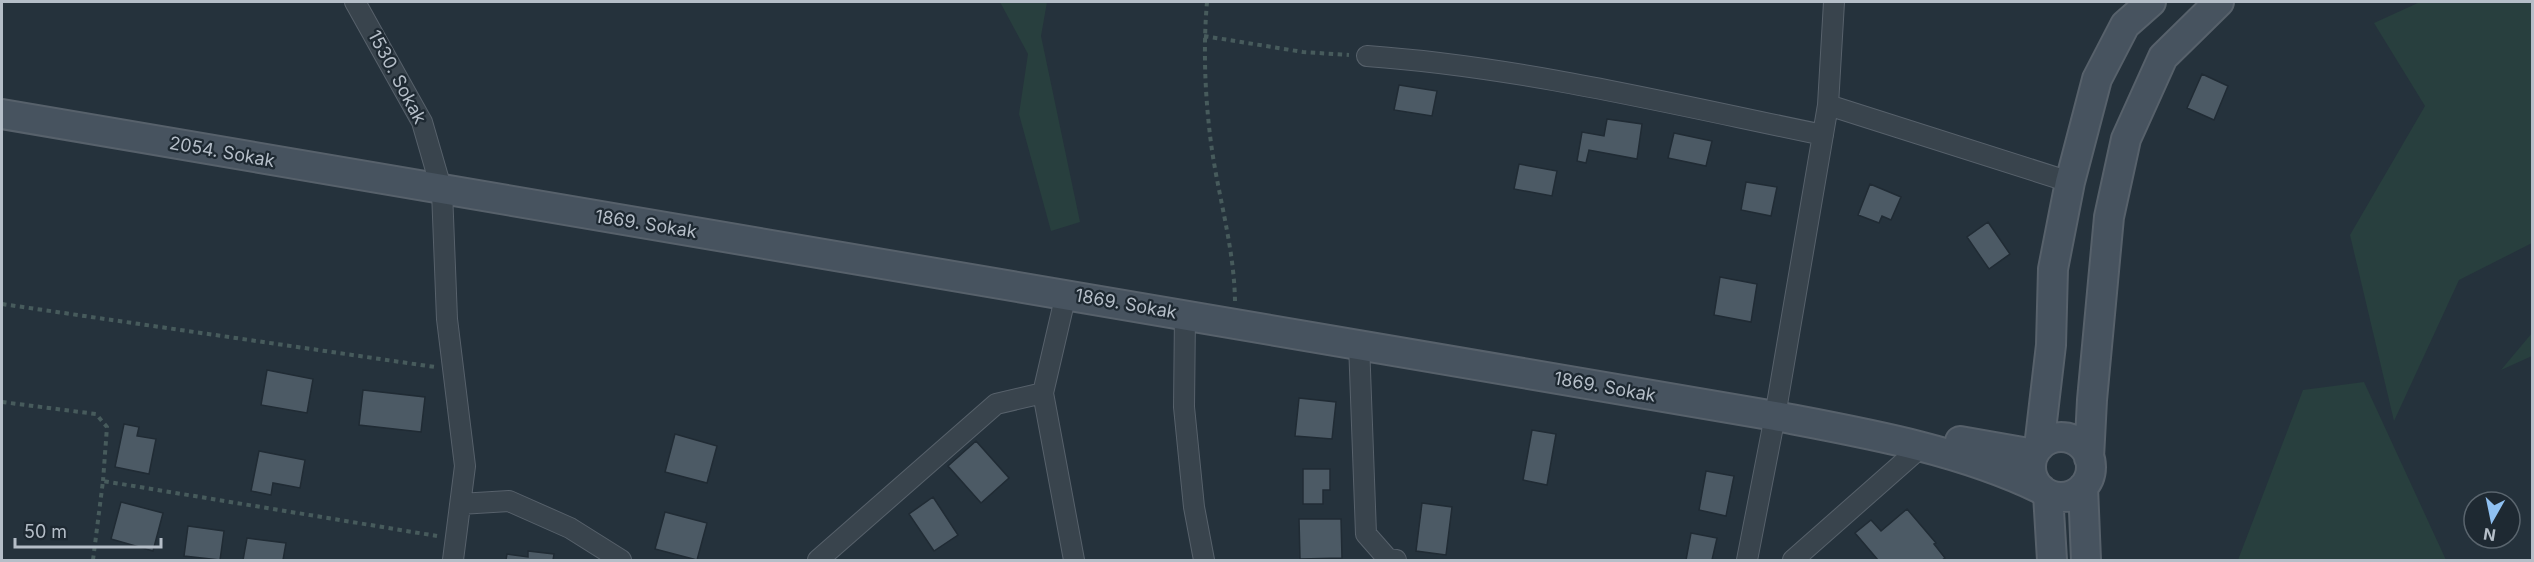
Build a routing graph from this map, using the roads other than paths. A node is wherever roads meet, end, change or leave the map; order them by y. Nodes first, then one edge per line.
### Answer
1 (355, 2) edge
2 (1834, 2) edge
3 (2151, 2) edge
4 (2219, 2) edge
5 (1367, 56) road end
6 (1828, 105) junction
7 (2, 114) edge
8 (1823, 135) junction
9 (2070, 182) junction
10 (442, 191) junction
11 (1066, 294) junction
12 (1185, 314) junction
13 (1359, 344) junction
14 (1043, 393) junction
15 (2045, 394) junction
16 (1775, 416) junction
17 (1809, 423) junction
18 (1984, 446) junction
19 (1920, 448) junction
20 (2036, 450) junction
21 (2089, 458) junction
22 (2083, 487) junction
23 (2045, 491) junction
24 (460, 504) junction
25 (453, 561) edge
26 (621, 561) edge
27 (818, 561) edge
28 (1074, 561) edge
29 (1204, 561) edge
30 (1396, 561) edge
31 (1747, 561) edge
32 (1793, 561) edge
33 (2052, 561) edge
34 (2086, 561) edge

1 - 10 street, 1530. Sokak
2 - 6 street
3 - 9 main road
4 - 21 main road
5 - 8 street
6 - 8 street
6 - 9 street
7 - 10 main road, 2054. Sokak
8 - 16 street
9 - 15 main road
10 - 11 main road, 1869. Sokak
10 - 24 street, 1530. Sokak
11 - 12 main road, 1869. Sokak
11 - 14 street
12 - 13 main road, 1869. Sokak
12 - 29 street
13 - 16 main road, 1869. Sokak
13 - 30 street
14 - 27 street
14 - 28 street
15 - 18 main road
15 - 20 main road
16 - 17 main road, 1869. Sokak
16 - 31 street
17 - 18 main road, 1869. Sokak
17 - 19 main road, 1869. Sokak
18 - 20 main road, 1869. Sokak
19 - 23 main road, 1869. Sokak
19 - 32 street
20 - 21 main road
20 - 23 main road
21 - 22 main road
22 - 23 main road
22 - 34 main road
23 - 33 main road
24 - 25 street, 1530. Sokak
24 - 26 street

